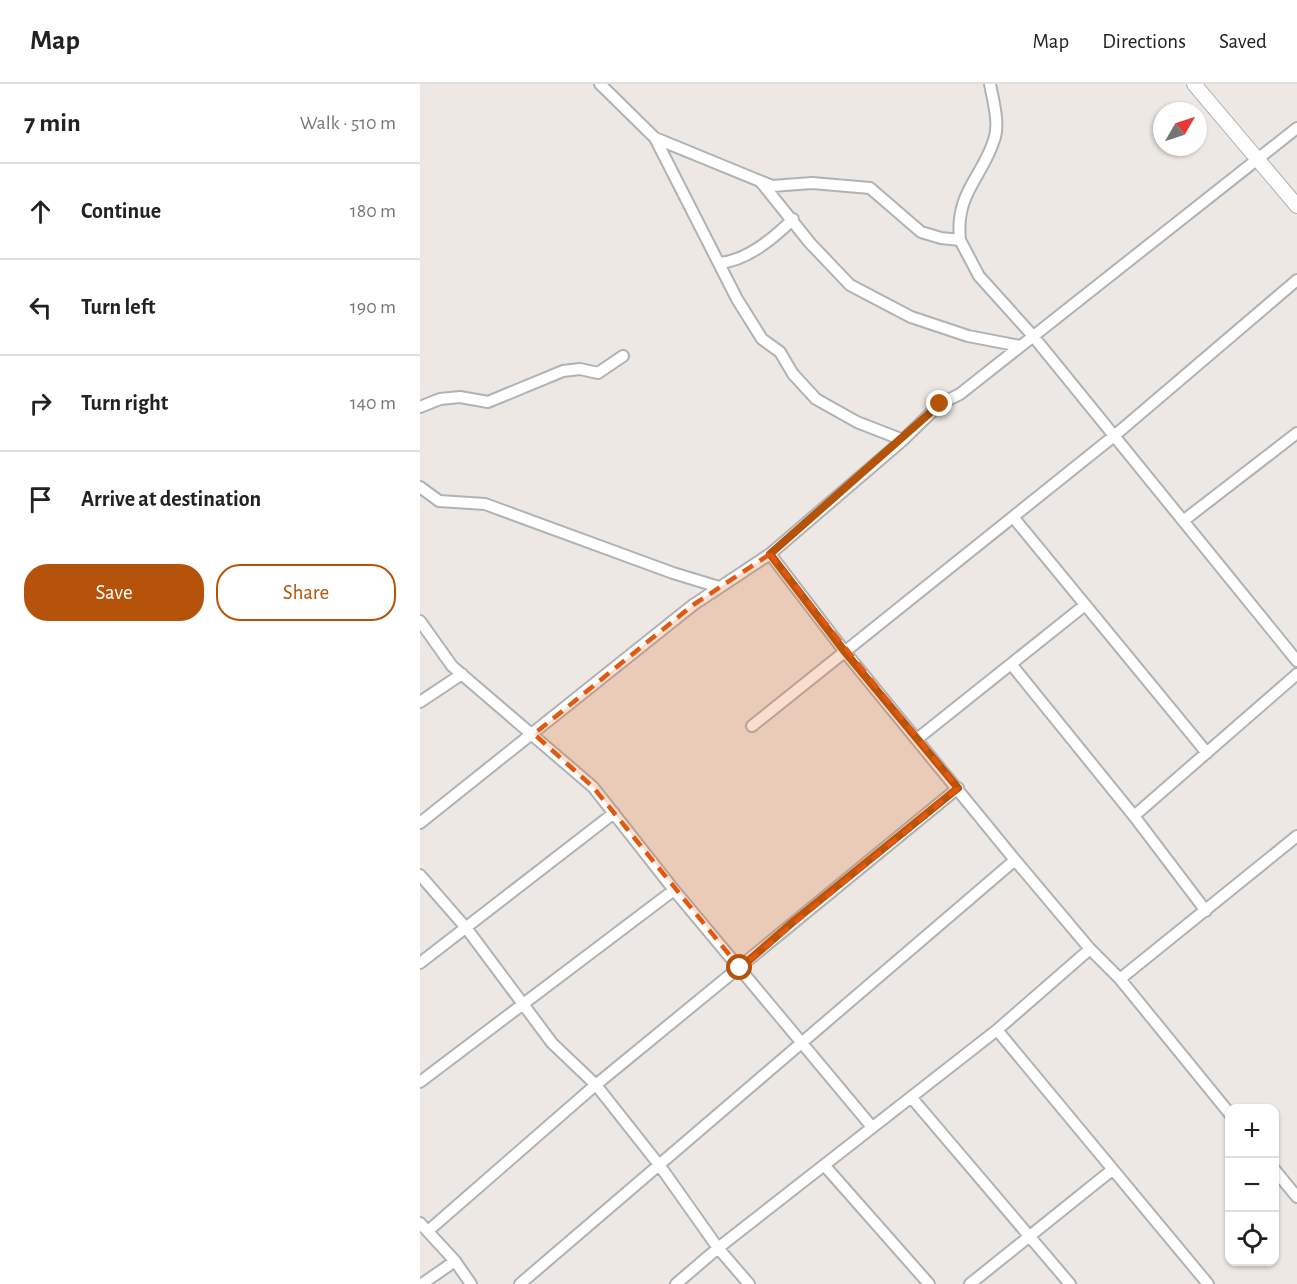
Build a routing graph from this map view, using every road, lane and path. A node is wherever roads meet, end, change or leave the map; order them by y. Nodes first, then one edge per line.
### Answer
1 (600, 84) edge
2 (990, 84) edge
3 (1194, 84) edge
4 (1297, 128) edge
5 (655, 138) junction
6 (1257, 160) junction
7 (760, 180) junction
8 (1297, 206) edge
9 (793, 219) junction
10 (960, 240) junction
11 (719, 263) junction
12 (1297, 280) edge
13 (1033, 336) junction
14 (1020, 346) junction
15 (622, 356) dead end
16 (420, 407) edge
17 (1297, 433) edge
18 (1114, 436) junction
19 (903, 440) junction
20 (420, 487) edge
21 (1013, 517) junction
22 (1183, 521) junction
23 (770, 554) junction
24 (719, 587) junction
25 (1085, 605) junction
26 (420, 621) edge
27 (845, 652) junction
28 (1297, 661) edge
29 (1011, 664) junction
30 (462, 674) junction
31 (1297, 674) edge
32 (420, 702) edge
33 (752, 726) dead end
34 (534, 734) junction
35 (917, 739) junction
36 (1208, 753) junction
37 (958, 788) junction
38 (614, 813) junction
39 (1134, 816) junction
40 (420, 823) edge
41 (1297, 836) edge
42 (1015, 860) junction
43 (420, 875) edge
44 (674, 891) junction
45 (1206, 911) junction
46 (467, 929) junction
47 (1090, 949) junction
48 (420, 963) edge
49 (740, 968) junction
50 (1120, 979) junction
51 (523, 1005) junction
52 (997, 1030) junction
53 (803, 1044) junction
54 (420, 1082) edge
55 (596, 1085) junction
56 (911, 1097) junction
57 (1225, 1108) edge
58 (872, 1127) junction
59 (824, 1165) junction
60 (660, 1166) junction
61 (1112, 1170) junction
62 (1279, 1174) edge
63 (1297, 1197) edge
64 (424, 1227) edge
65 (1029, 1236) junction
66 (718, 1248) junction
67 (455, 1261) junction
68 (422, 1284) edge
69 (471, 1284) edge
70 (520, 1284) edge
71 (676, 1284) edge
72 (749, 1284) edge
73 (929, 1284) edge
74 (970, 1284) edge
75 (1070, 1284) edge
76 (1208, 1284) edge

1 - 5 street
2 - 10 street
3 - 6 street
4 - 6 street
5 - 7 street
5 - 11 street
6 - 8 street
6 - 13 street
7 - 9 street
7 - 10 street
9 - 11 street
9 - 14 street
10 - 13 street
11 - 19 street
12 - 18 street
13 - 14 street
13 - 18 street
14 - 19 street
15 - 16 street
17 - 22 street
18 - 21 street
18 - 22 street
19 - 23 street
20 - 24 street
21 - 25 street
21 - 27 street
22 - 28 street
23 - 24 street
23 - 27 street
24 - 34 street
25 - 29 street
25 - 36 street
26 - 30 street
27 - 33 street
27 - 35 street
29 - 35 street
29 - 39 street
30 - 32 street
30 - 34 street
31 - 36 street
34 - 38 street
34 - 40 street
35 - 37 street
36 - 39 street
37 - 42 street
37 - 49 street
38 - 44 street
38 - 46 street
39 - 45 street
41 - 45 street
42 - 47 street
42 - 53 street
43 - 46 street
44 - 49 street
44 - 51 street
45 - 50 street
46 - 48 street
46 - 51 street
47 - 50 street
47 - 52 street
49 - 53 street
49 - 55 street
50 - 57 street
51 - 54 street
51 - 55 street
52 - 56 street
52 - 61 street
53 - 58 street
53 - 60 street
55 - 60 street
55 - 64 street
56 - 58 street
56 - 65 street
58 - 59 street
59 - 66 street
59 - 73 street
60 - 66 street
60 - 70 street
61 - 65 street
61 - 76 street
62 - 63 street
64 - 67 street
65 - 74 street
65 - 75 street
66 - 71 street
66 - 72 street
67 - 68 street
67 - 69 street

